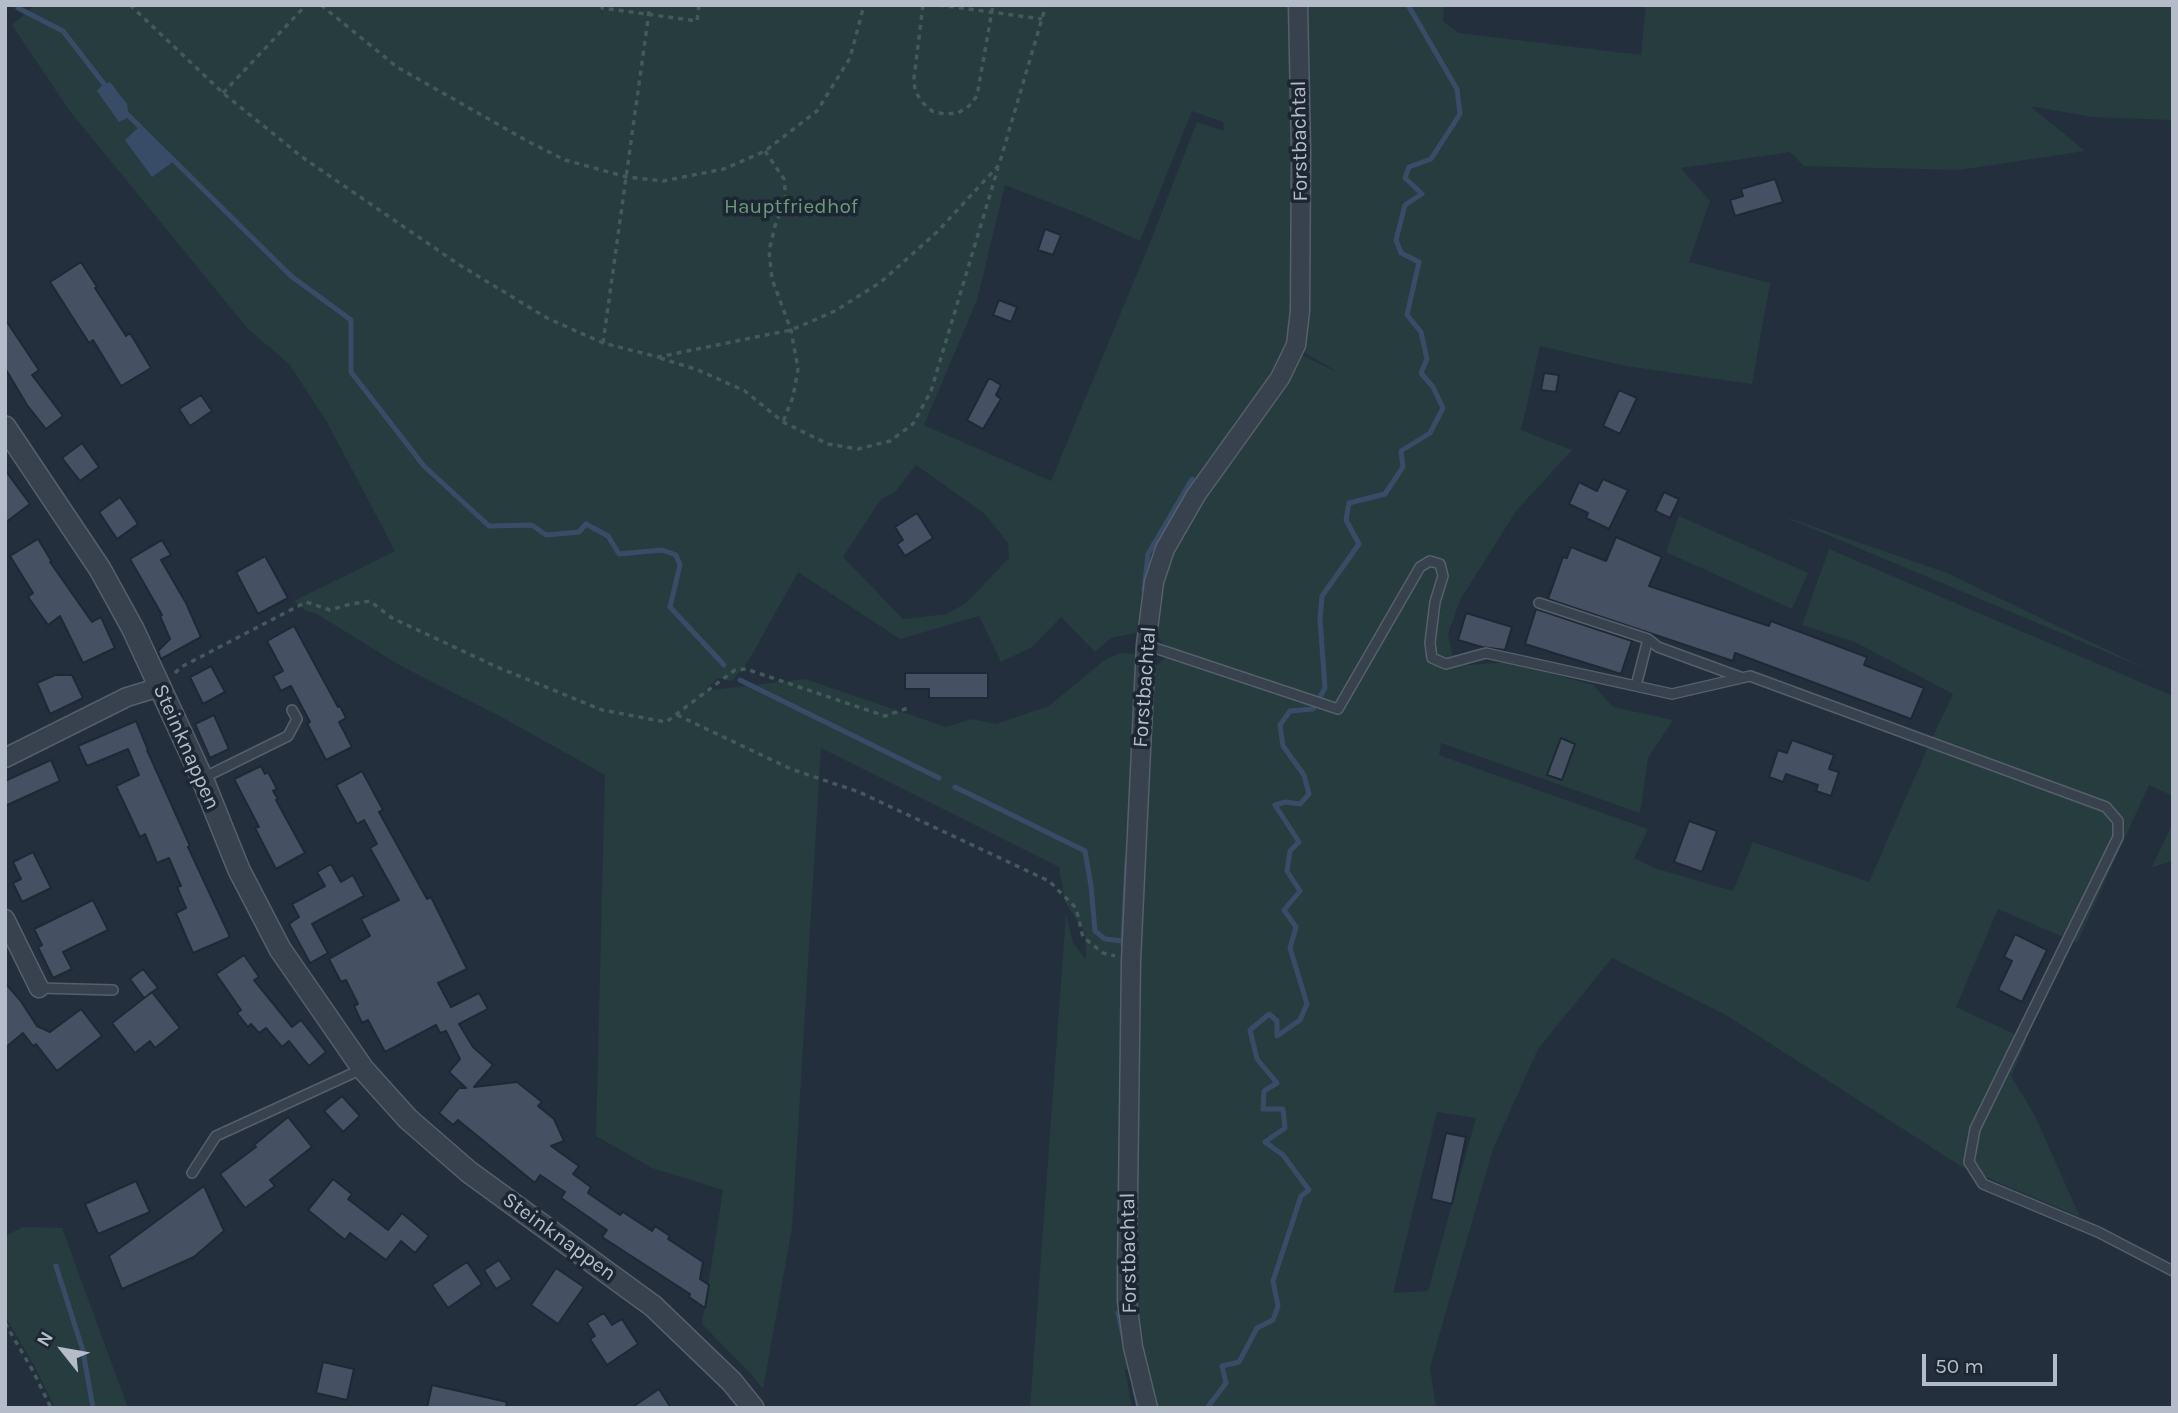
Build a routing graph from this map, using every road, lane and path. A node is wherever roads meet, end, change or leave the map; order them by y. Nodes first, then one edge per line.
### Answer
1 (130, 5) edge
2 (306, 5) edge
3 (321, 5) edge
4 (603, 5) edge
5 (650, 5) edge
6 (699, 5) edge
7 (864, 5) edge
8 (923, 5) edge
9 (939, 5) edge
10 (993, 5) edge
11 (1046, 5) edge
12 (1298, 5) edge
13 (992, 13) junction
14 (649, 15) junction
15 (1042, 19) junction
16 (223, 93) junction
17 (765, 151) junction
18 (999, 165) junction
19 (626, 177) junction
20 (791, 330) junction
21 (603, 343) junction
22 (658, 357) junction
23 (783, 422) junction
24 (5, 427) edge
25 (1539, 603) dead end
26 (1648, 639) junction
27 (1146, 645) junction
28 (1741, 678) junction
29 (1636, 686) junction
30 (160, 687) junction
31 (908, 708) dead end
32 (292, 710) dead end
33 (677, 715) junction
34 (5, 758) edge
35 (202, 778) junction
36 (5, 919) edge
37 (1130, 960) junction
38 (39, 988) joint
39 (113, 990) dead end
40 (363, 1069) junction
41 (192, 1173) dead end
42 (2173, 1271) edge
43 (6, 1325) edge
44 (749, 1406) edge
45 (51, 1408) edge
46 (1148, 1408) edge

1 - 16 path
2 - 16 path
3 - 19 path
4 - 14 path
5 - 14 path
6 - 14 path
7 - 17 path
8 - 13 path
9 - 13 path
10 - 13 path
11 - 15 path
12 - 27 street, Forstbachtal
13 - 15 path
14 - 19 path
15 - 18 path
16 - 21 path
17 - 19 path
17 - 20 path
18 - 20 path
18 - 23 path
19 - 21 path
20 - 22 path
20 - 23 path
21 - 22 path
22 - 23 path
24 - 30 street, Steinknappen
25 - 26 lane
26 - 28 lane
26 - 29 lane
27 - 29 lane
27 - 37 street, Forstbachtal
28 - 29 lane
28 - 42 lane
30 - 33 path
30 - 34 street
30 - 35 street, Steinknappen
31 - 33 path
32 - 35 lane
33 - 37 path
35 - 40 street, Steinknappen
36 - 38 street
37 - 46 street, Forstbachtal
38 - 39 lane
40 - 41 lane
40 - 44 street, Steinknappen
43 - 45 path

